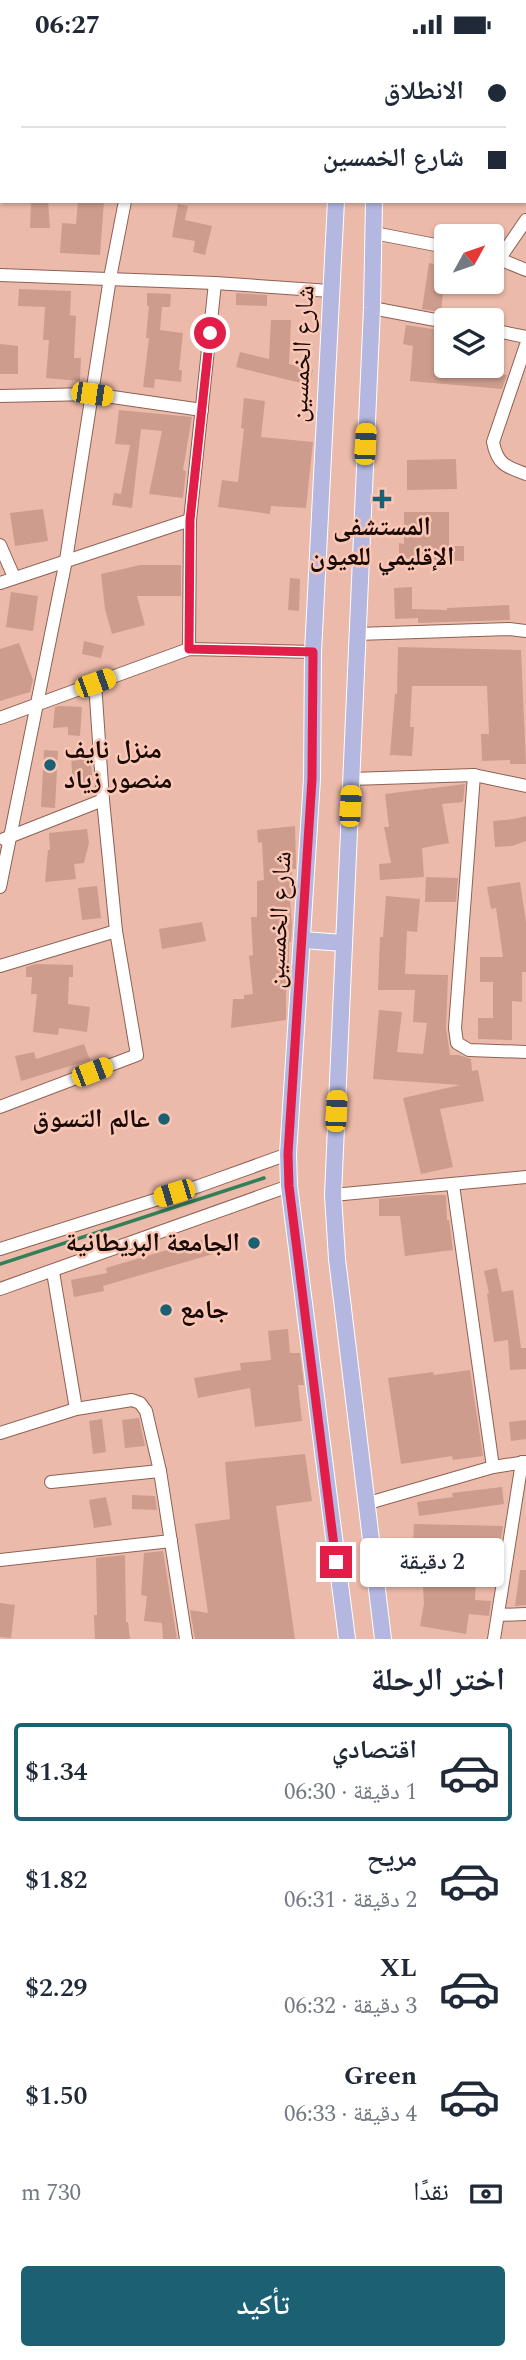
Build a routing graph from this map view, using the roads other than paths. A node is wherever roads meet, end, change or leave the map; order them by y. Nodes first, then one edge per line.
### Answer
1 (125, 203) edge
2 (335, 203) edge
3 (374, 203) edge
4 (526, 220) edge
5 (373, 233) junction
6 (434, 245) edge
7 (504, 247) edge
8 (504, 260) edge
9 (526, 270) edge
10 (0, 275) edge
11 (110, 278) junction
12 (215, 283) junction
13 (330, 291) junction
14 (372, 308) junction
15 (434, 320) edge
16 (504, 332) edge
17 (526, 337) edge
18 (526, 345) edge
19 (92, 394) junction
20 (0, 396) edge
21 (202, 409) junction
22 (526, 474) edge
23 (190, 520) junction
24 (0, 545) edge
25 (66, 560) junction
26 (14, 577) junction
27 (0, 583) edge
28 (526, 631) edge
29 (357, 634) junction
30 (189, 649) junction
31 (313, 652) junction
32 (95, 683) junction
33 (38, 703) junction
34 (0, 718) edge
35 (474, 775) junction
36 (351, 779) junction
37 (526, 786) edge
38 (103, 800) junction
39 (4, 839) edge
40 (0, 887) edge
41 (116, 931) junction
42 (303, 940) junction
43 (344, 943) junction
44 (0, 966) edge
45 (526, 1052) edge
46 (0, 1107) edge
47 (288, 1154) junction
48 (526, 1177) edge
49 (453, 1185) junction
50 (289, 1186) junction
51 (332, 1195) junction
52 (0, 1249) edge
53 (53, 1272) junction
54 (0, 1289) edge
55 (76, 1409) junction
56 (0, 1433) edge
57 (524, 1462) edge
58 (493, 1467) junction
59 (160, 1471) junction
60 (51, 1482) dead end
61 (365, 1504) junction
62 (171, 1541) junction
63 (0, 1560) edge
64 (526, 1614) edge
65 (498, 1615) junction
66 (186, 1639) edge
67 (347, 1639) edge
68 (383, 1639) edge
69 (494, 1639) edge

1 - 11 street
2 - 13 main road, شارع الخمسين
3 - 5 main road
4 - 7 street
5 - 6 street
5 - 14 main road
8 - 9 street
10 - 11 street
11 - 12 street
11 - 19 street
12 - 13 street
12 - 21 street
13 - 31 main road, شارع الخمسين
14 - 15 street
14 - 29 main road
16 - 17 street
18 - 22 street
19 - 20 street
19 - 21 street
19 - 25 street
21 - 23 street
23 - 25 street
23 - 30 street
24 - 26 street
25 - 26 street
25 - 33 street
26 - 27 street
28 - 29 street
29 - 36 main road
30 - 31 street
30 - 32 street
31 - 42 main road, شارع الخمسين
32 - 33 street
32 - 38 street
33 - 34 street
33 - 39 street
35 - 36 street
35 - 37 street
35 - 45 street
36 - 43 main road
38 - 39 street
38 - 41 street
39 - 40 street
41 - 44 street
41 - 46 street
42 - 43 main road
42 - 47 main road, شارع الخمسين
43 - 51 main road
47 - 50 main road, شارع الخمسين
47 - 52 street
48 - 49 street
49 - 51 street
49 - 58 street
50 - 53 street
50 - 67 main road, شارع الخمسين
51 - 61 main road
53 - 54 street
53 - 55 street
55 - 56 street
55 - 59 street
57 - 58 street
57 - 65 street
58 - 61 street
59 - 60 street
59 - 62 street
61 - 68 main road
62 - 63 street
62 - 66 street
64 - 65 street
65 - 69 street

